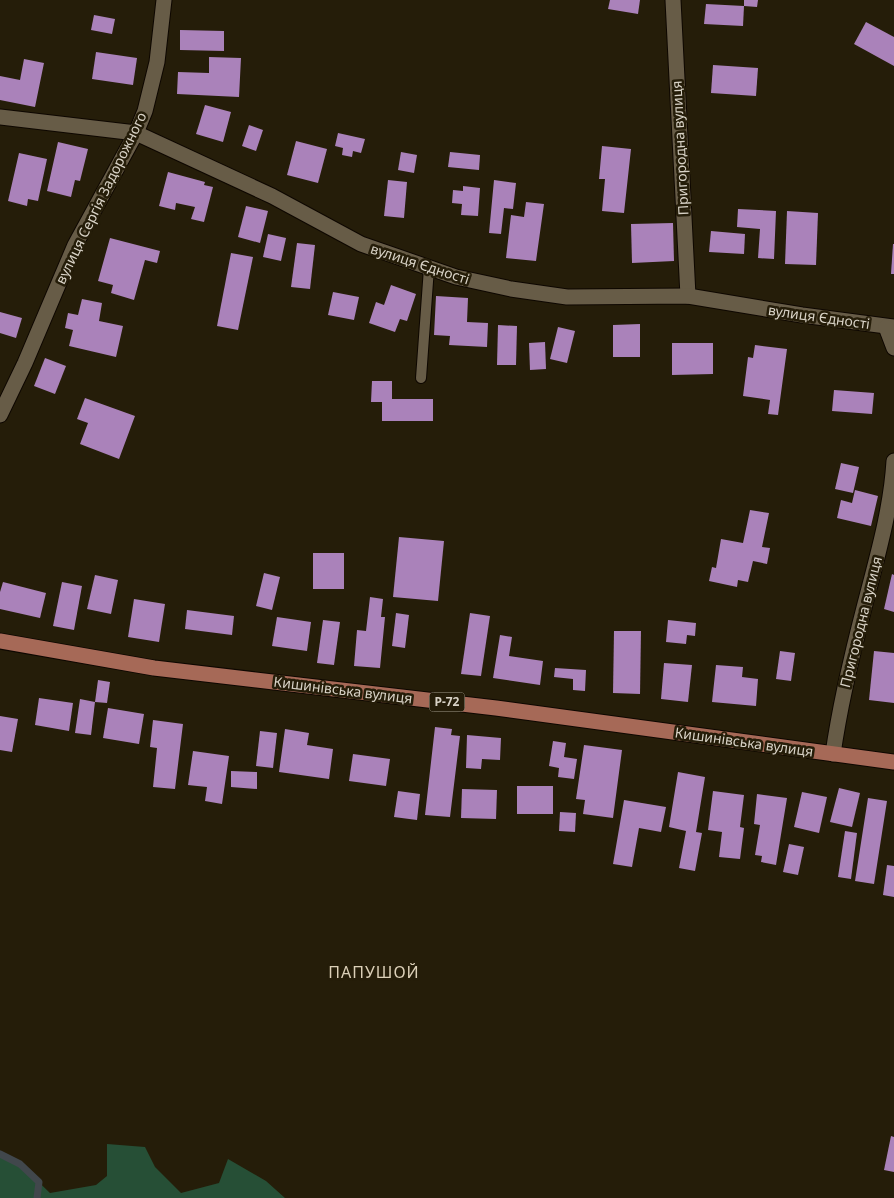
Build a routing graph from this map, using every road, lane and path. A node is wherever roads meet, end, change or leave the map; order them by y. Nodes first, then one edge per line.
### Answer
1 (164, 0) edge
2 (673, 0) edge
3 (0, 117) edge
4 (136, 133) junction
5 (429, 268) junction
6 (688, 296) junction
7 (890, 327) edge
8 (894, 348) edge
9 (420, 378) dead end
10 (0, 415) edge
11 (894, 461) edge
12 (0, 641) edge
13 (832, 754) junction
14 (894, 762) edge

1 - 4 street, вулиця Сергія Задорожного
2 - 6 street, Пригородна вулиця
3 - 4 street, вулиця Єдності
4 - 5 street, вулиця Єдності
4 - 10 street, вулиця Сергія Задорожного
5 - 6 street, вулиця Єдності
5 - 9 lane
6 - 7 street, вулиця Єдності
7 - 8 street
11 - 13 street, Пригородна вулиця
12 - 13 main road, Кишинівська вулиця / Р-72
13 - 14 main road, Кишинівська вулиця / Р-72

